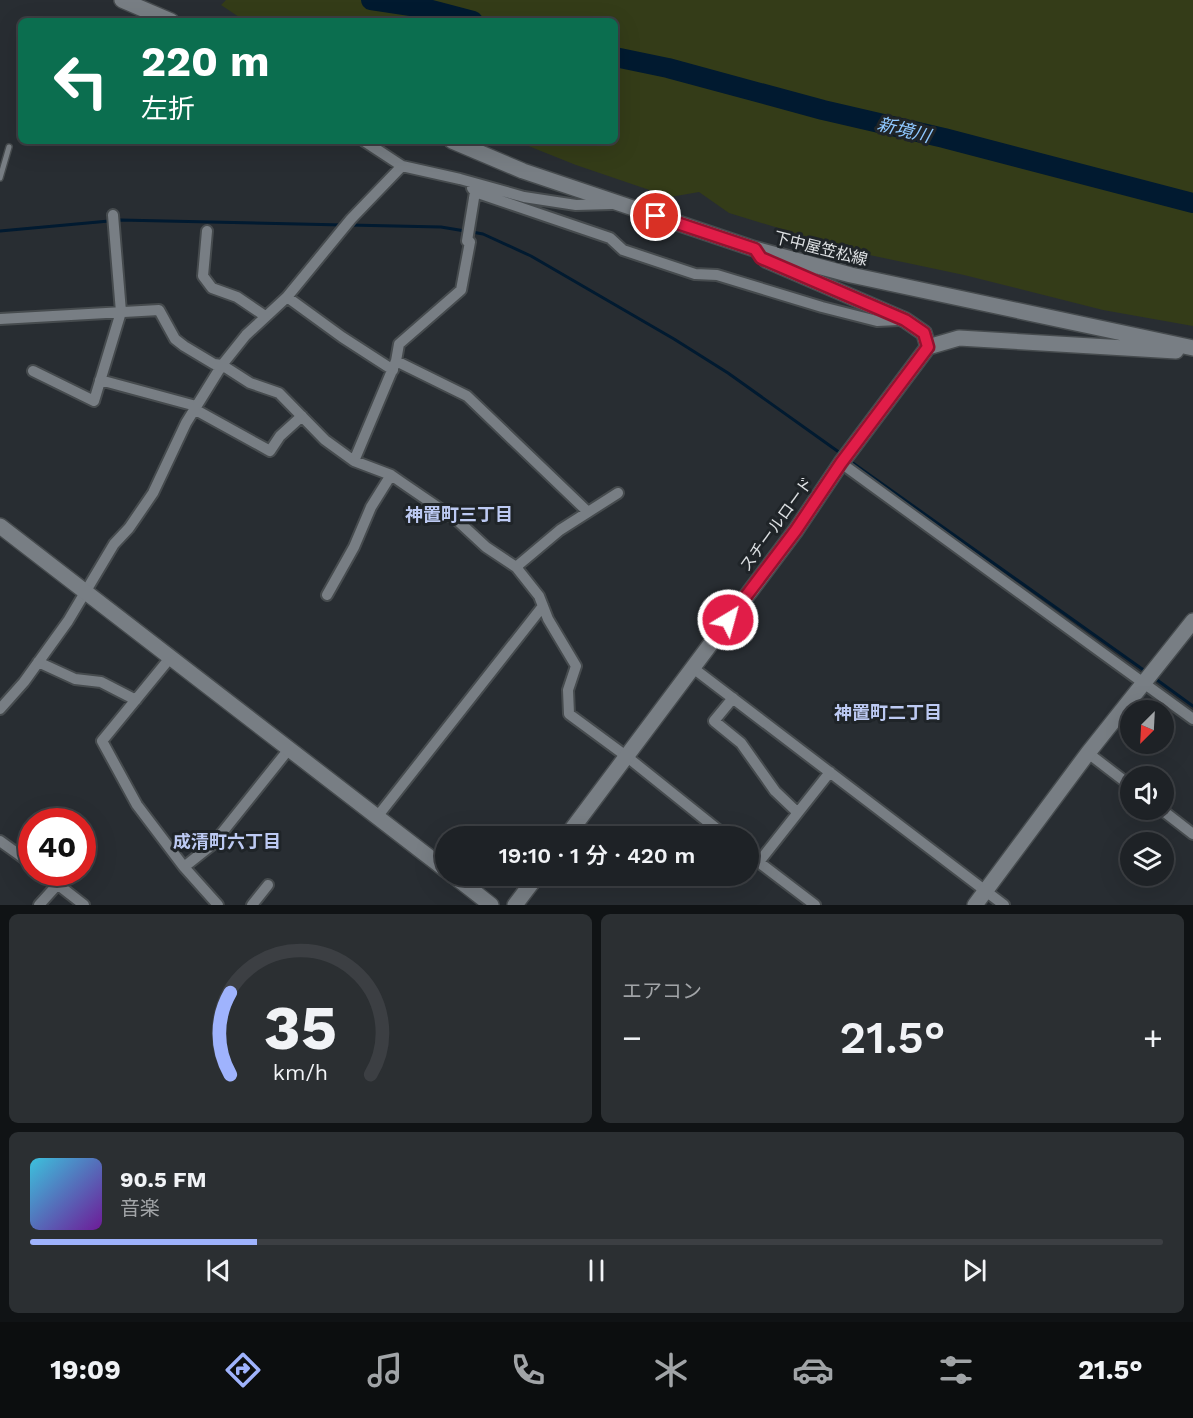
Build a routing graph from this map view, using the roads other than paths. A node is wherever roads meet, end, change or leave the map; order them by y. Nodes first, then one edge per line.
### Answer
1 (122, 0) edge
2 (164, 18) edge
3 (368, 144) edge
4 (459, 144) edge
5 (9, 147) dead end
6 (402, 166) junction
7 (0, 178) edge
8 (460, 179) junction
9 (476, 192) junction
10 (617, 203) junction
11 (114, 219) dead end
12 (207, 231) dead end
13 (755, 249) junction
14 (286, 297) junction
15 (121, 312) junction
16 (265, 316) junction
17 (0, 319) edge
18 (905, 320) junction
19 (1153, 345) junction
20 (928, 347) junction
21 (1193, 349) edge
22 (222, 365) junction
23 (394, 365) junction
24 (33, 371) dead end
25 (100, 380) junction
26 (195, 407) junction
27 (302, 416) junction
28 (845, 458) junction
29 (354, 461) junction
30 (391, 475) junction
31 (618, 493) dead end
32 (588, 512) junction
33 (0, 526) edge
34 (516, 567) junction
35 (84, 591) junction
36 (327, 595) dead end
37 (543, 606) junction
38 (1193, 621) edge
39 (170, 658) junction
40 (38, 662) junction
41 (693, 668) junction
42 (1144, 684) junction
43 (733, 698) junction
44 (136, 700) junction
45 (0, 709) edge
46 (1193, 719) edge
47 (289, 749) junction
48 (1089, 753) junction
49 (626, 756) junction
50 (830, 772) junction
51 (1120, 777) edge
52 (797, 812) junction
53 (377, 817) junction
54 (1174, 819) edge
55 (574, 826) edge
56 (713, 826) edge
57 (1193, 834) edge
58 (0, 841) edge
59 (18, 854) edge
60 (435, 862) edge
61 (759, 862) joint
62 (184, 867) junction
63 (268, 885) dead end
64 (56, 886) edge
65 (60, 886) edge
66 (467, 886) edge
67 (530, 886) edge
68 (986, 891) junction
69 (39, 905) edge
70 (84, 905) edge
71 (218, 905) edge
72 (252, 905) edge
73 (491, 905) edge
74 (516, 905) edge
75 (815, 905) edge
76 (975, 905) edge
77 (1004, 905) edge

1 - 2 street
3 - 6 street
4 - 10 street, 下中屋笠松線
5 - 7 lane
6 - 8 street
6 - 14 street
8 - 9 street
8 - 10 street
9 - 18 street
9 - 23 street
10 - 13 street, 下中屋笠松線
11 - 15 street
12 - 16 street
13 - 18 street
13 - 19 street, 下中屋笠松線
14 - 16 street
14 - 23 street
15 - 17 street
15 - 22 street
15 - 25 street
16 - 22 street
18 - 20 street
19 - 20 street
19 - 21 street
20 - 28 street, スチールロード
22 - 26 street
22 - 27 street
23 - 29 street
23 - 32 street
24 - 25 street
25 - 26 street
26 - 27 street
26 - 35 street
27 - 29 street
28 - 41 street, スチールロード
28 - 42 street
29 - 30 street
30 - 34 street
30 - 36 street
31 - 32 street
32 - 34 street
33 - 35 street
34 - 37 street
35 - 39 street
35 - 40 street
37 - 49 street
37 - 53 street
38 - 42 street
39 - 44 street
39 - 47 street
40 - 44 street
40 - 45 street
41 - 43 street
41 - 49 street, スチールロード
42 - 46 street
42 - 48 street
43 - 50 street
43 - 52 street
44 - 62 street
47 - 53 street
47 - 62 street
48 - 51 street
48 - 68 street
49 - 55 street, スチールロード
49 - 56 street
50 - 52 street
50 - 68 street
52 - 61 street
53 - 60 street
54 - 57 street
58 - 59 street
61 - 75 street
62 - 71 street
63 - 72 street
64 - 69 street
65 - 70 street
66 - 73 street
67 - 74 street
68 - 76 street
68 - 77 street

